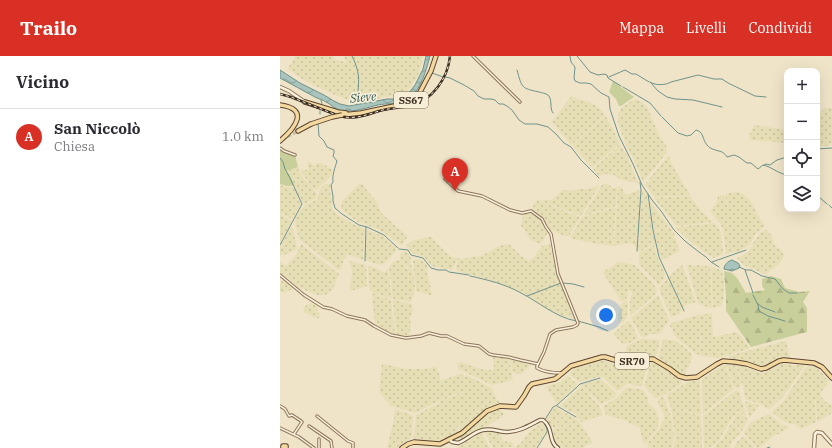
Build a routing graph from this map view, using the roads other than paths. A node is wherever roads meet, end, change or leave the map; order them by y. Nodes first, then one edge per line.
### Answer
1 (436, 56) edge
2 (472, 56) edge
3 (280, 87) edge
4 (305, 102) joint
5 (520, 102) dead end
6 (280, 105) edge
7 (361, 113) junction
8 (298, 130) tunnel mouth
9 (281, 140) edge
10 (280, 148) edge
11 (295, 155) dead end
12 (445, 178) dead end
13 (280, 275) edge
14 (538, 364) junction
15 (564, 372) junction
16 (832, 378) edge
17 (280, 406) edge
18 (316, 416) dead end
19 (309, 426) dead end
20 (280, 428) edge
21 (294, 434) junction
22 (319, 439) dead end
23 (449, 439) junction
24 (553, 442) junction
25 (832, 444) edge
26 (314, 448) edge
27 (318, 448) edge
28 (332, 448) edge
29 (353, 448) edge
30 (402, 448) edge
31 (553, 448) edge
32 (558, 448) edge
33 (814, 448) edge

1 - 7 main road, SS67
2 - 5 street
3 - 4 main road
4 - 7 main road
6 - 9 main road
7 - 8 main road, SS67, bridge
10 - 11 street
12 - 14 street
13 - 14 street
14 - 15 street
15 - 16 main road, SR70
15 - 23 main road, SR70
17 - 21 street
18 - 29 street
19 - 28 street
20 - 21 street
21 - 26 street
22 - 27 street
23 - 24 main road
23 - 30 main road, SR70
24 - 31 street
24 - 32 main road
25 - 33 main road

